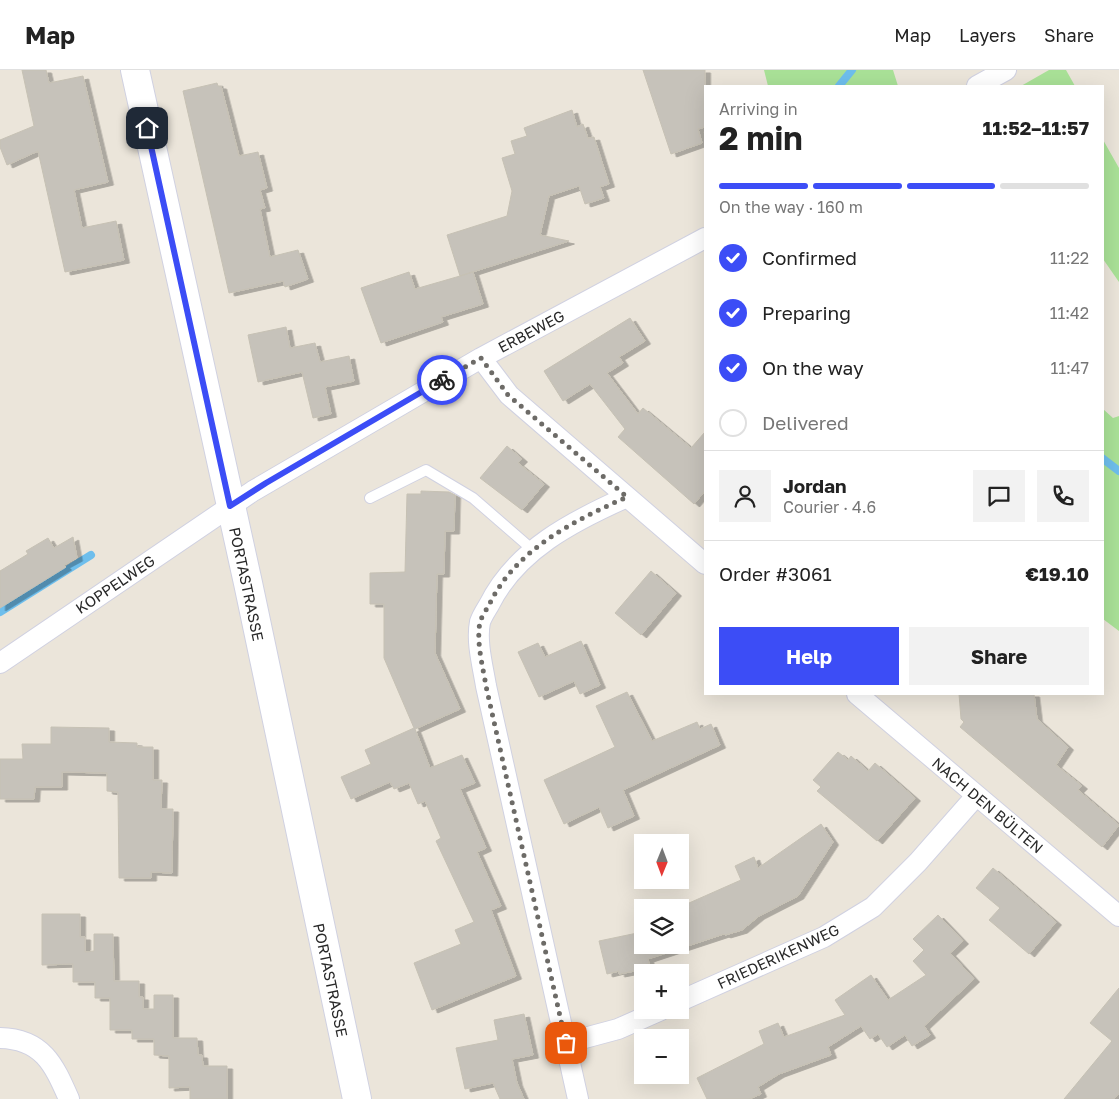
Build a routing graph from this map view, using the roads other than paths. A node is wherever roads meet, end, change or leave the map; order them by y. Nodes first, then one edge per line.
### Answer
1 (135, 70) edge
2 (1006, 70) edge
3 (979, 85) edge
4 (704, 239) edge
5 (481, 358) junction
6 (627, 497) junction
7 (370, 498) dead end
8 (230, 506) junction
9 (534, 551) junction
10 (704, 563) edge
11 (0, 662) edge
12 (858, 695) edge
13 (976, 796) junction
14 (1119, 916) edge
15 (689, 997) edge
16 (640, 1019) edge
17 (0, 1038) edge
18 (566, 1043) junction
19 (68, 1099) edge
20 (356, 1099) edge
21 (578, 1099) edge

1 - 8 main road, PORTASTRASSE
2 - 3 street
4 - 5 street, ERBEWEG
5 - 6 street
5 - 8 street, ERBEWEG
6 - 9 street
6 - 10 street
7 - 9 lane
8 - 11 street, KOPPELWEG
8 - 20 main road, PORTASTRASSE
9 - 18 street
12 - 13 street, NACH DEN BÜLTEN
13 - 14 street, NACH DEN BÜLTEN
13 - 15 street, FRIEDERIKENWEG
16 - 18 street
17 - 19 street
18 - 21 street

